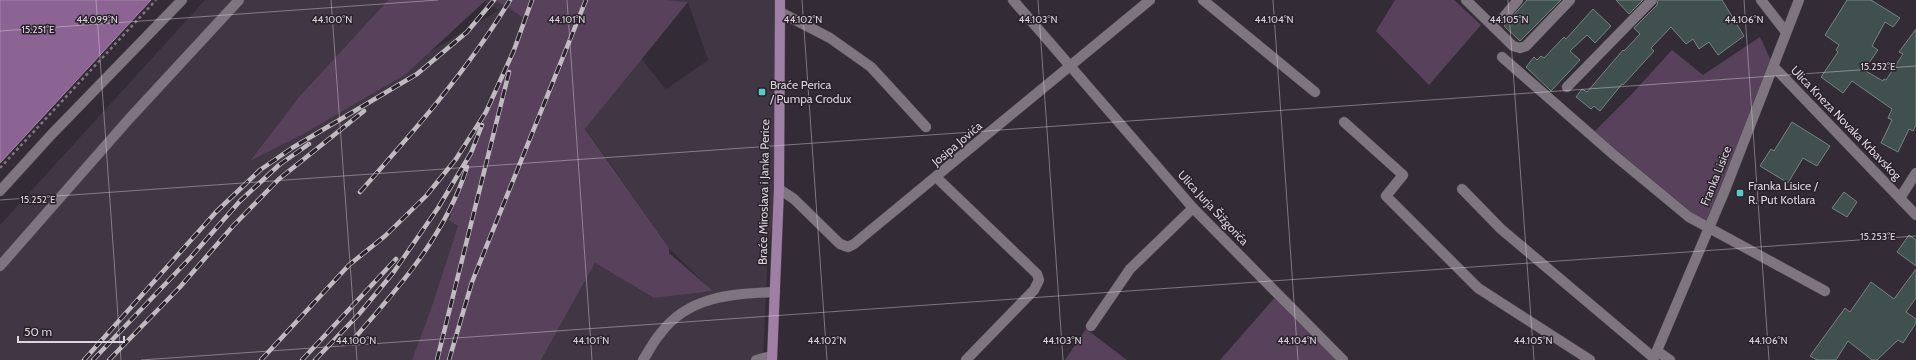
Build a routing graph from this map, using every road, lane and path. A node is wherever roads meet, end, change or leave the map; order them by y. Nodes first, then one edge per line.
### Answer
1 (156, 0) edge
2 (182, 0) edge
3 (239, 0) edge
4 (780, 0) edge
5 (1013, 0) edge
6 (1150, 0) edge
7 (1203, 0) edge
8 (1466, 0) edge
9 (1518, 0) edge
10 (1570, 0) edge
11 (1652, 0) edge
12 (1761, 0) edge
13 (1799, 0) edge
14 (780, 12) junction
15 (1502, 18) dead end
16 (1786, 32) junction
17 (1502, 57) dead end
18 (1070, 67) junction
19 (1774, 67) junction
20 (1567, 87) dead end
21 (1315, 92) dead end
22 (1344, 122) dead end
23 (926, 127) dead end
24 (0, 168) edge
25 (1916, 173) edge
26 (936, 177) junction
27 (779, 189) junction
28 (1462, 189) dead end
29 (0, 191) edge
30 (1900, 198) junction
31 (1193, 208) junction
32 (1916, 214) edge
33 (1708, 229) junction
34 (0, 266) edge
35 (1825, 291) dead end
36 (775, 292) junction
37 (1091, 326) dead end
38 (1654, 356) edge
39 (772, 358) edge
40 (643, 360) edge
41 (756, 360) edge
42 (966, 360) edge
43 (1343, 360) edge
44 (1590, 360) edge
45 (1670, 360) edge

1 - 24 path
2 - 29 street
3 - 34 street
4 - 14 main road, Braće Miroslava i Janka Perice
5 - 18 street, Ulica Jurja Šižgorića
6 - 18 street, Josipa Jovića
7 - 21 street
8 - 10 street
9 - 15 street
11 - 20 street
12 - 16 street
13 - 16 street, Franka Lisice
14 - 23 street
14 - 27 main road, Braće Miroslava i Janka Perice
16 - 19 street, Franka Lisice
17 - 33 street
18 - 26 street, Josipa Jovića
18 - 31 street, Ulica Jurja Šižgorića
19 - 30 street, Ulica Kneza Novaka Krbavskog
19 - 33 street, Franka Lisice
22 - 44 street
25 - 30 street
26 - 27 street, Josipa Jovića
26 - 42 street
27 - 36 main road, Braće Miroslava i Janka Perice
28 - 38 street
30 - 32 street, Ulica Kneza Novaka Krbavskog
31 - 37 street
31 - 43 street, Ulica Jurja Šižgorića
33 - 35 street
33 - 38 street, Franka Lisice
36 - 39 main road, Braće Miroslava i Janka Perice
36 - 40 street
38 - 45 street
39 - 41 street

